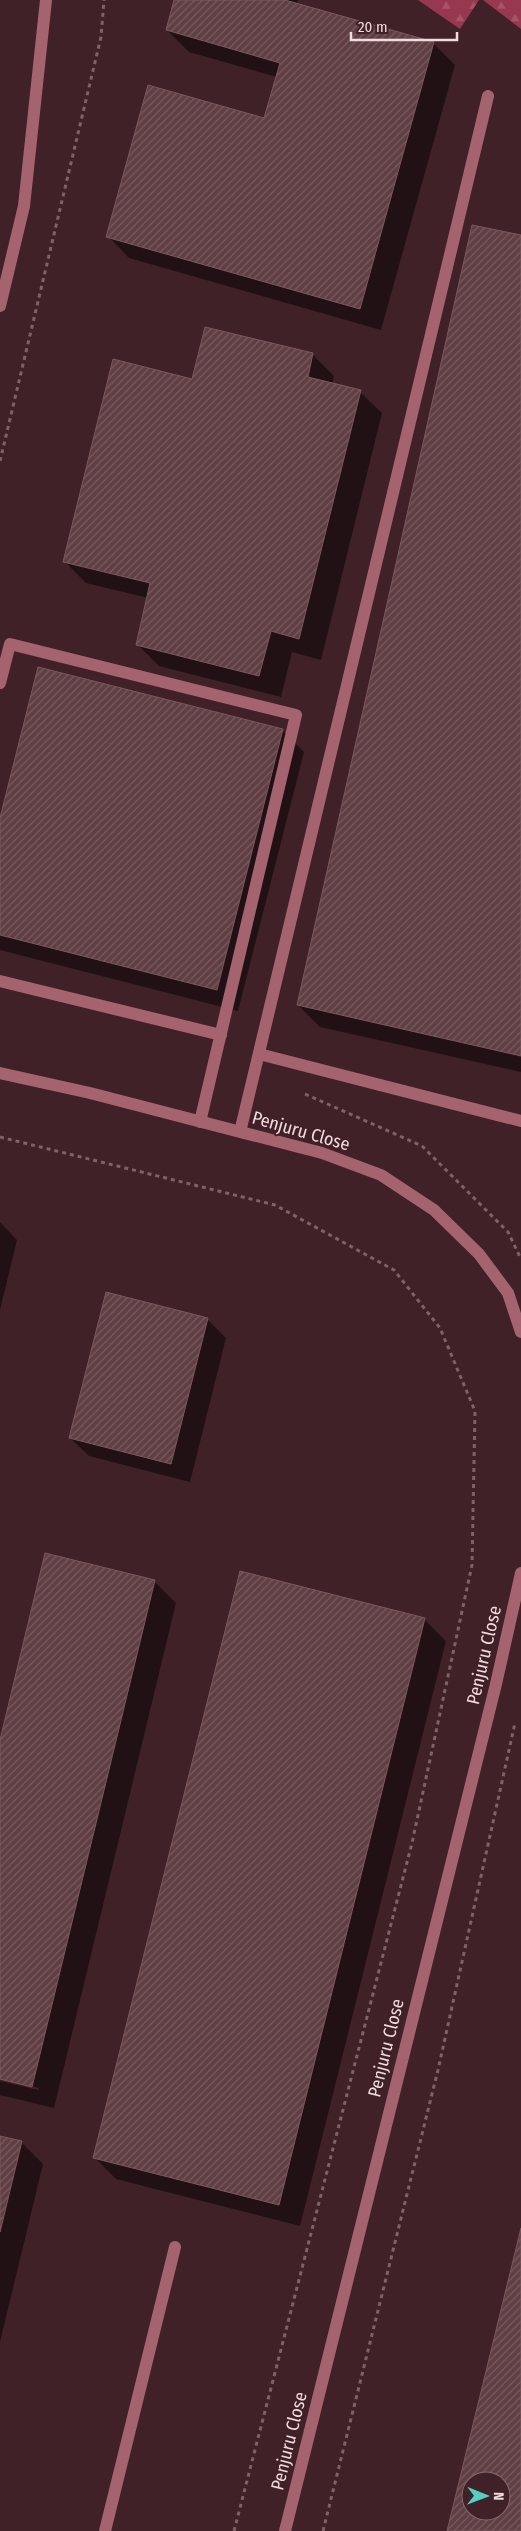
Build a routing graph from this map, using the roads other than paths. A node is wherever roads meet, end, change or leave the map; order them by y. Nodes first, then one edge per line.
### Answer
1 (46, 0) edge
2 (488, 96) dead end
3 (0, 306) edge
4 (0, 683) edge
5 (0, 982) edge
6 (221, 1036) junction
7 (259, 1054) junction
8 (0, 1073) edge
9 (200, 1122) junction
10 (521, 1122) edge
11 (240, 1132) junction
12 (521, 1332) edge
13 (521, 1573) edge
14 (176, 2247) dead end
15 (105, 2531) edge
16 (285, 2531) edge

1 - 3 street
2 - 7 street
4 - 6 street
5 - 6 street
6 - 9 street
7 - 10 street
7 - 11 street
8 - 9 street, Penjuru Close
9 - 11 street, Penjuru Close
11 - 12 street, Penjuru Close
13 - 16 street, Penjuru Close
14 - 15 street

